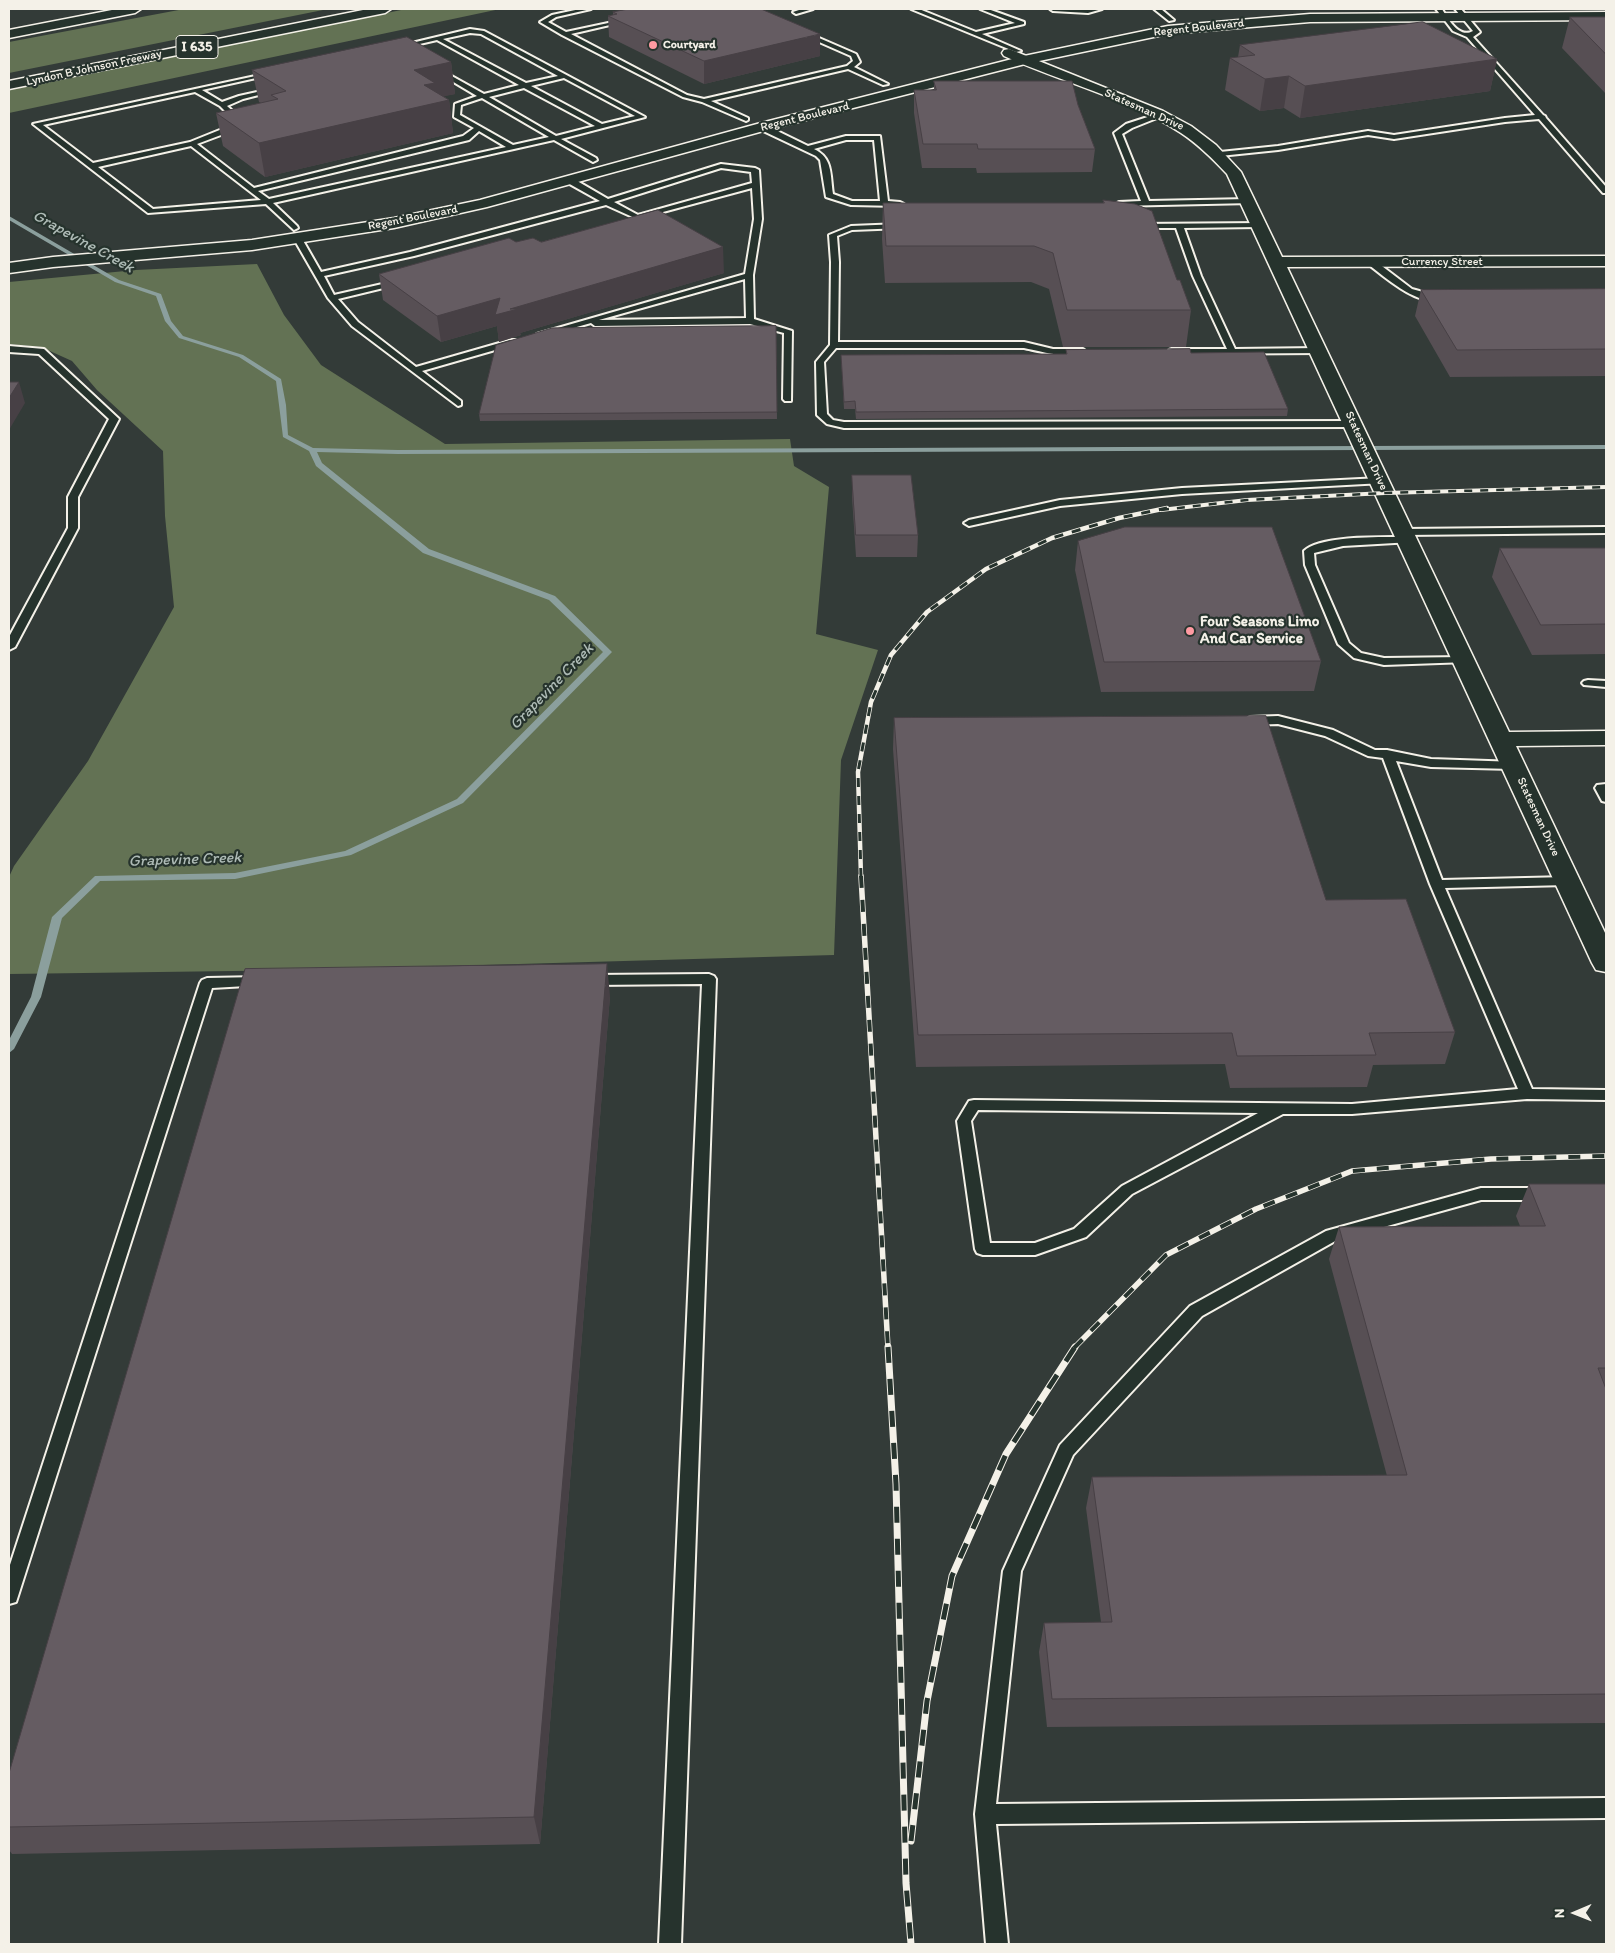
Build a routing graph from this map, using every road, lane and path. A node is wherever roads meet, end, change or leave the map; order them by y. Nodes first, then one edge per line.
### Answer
1 (135, 9) edge
2 (385, 9) edge
3 (588, 9) edge
4 (810, 9) edge
5 (914, 9) edge
6 (983, 9) edge
7 (1053, 9) edge
8 (1099, 9) edge
9 (1157, 9) edge
10 (1440, 11) edge
11 (796, 12) dead end
12 (1461, 12) edge
13 (1606, 16) edge
14 (630, 19) edge
15 (1171, 20) junction
16 (792, 28) edge
17 (9, 34) edge
18 (564, 34) junction
19 (976, 34) junction
20 (1469, 36) junction
21 (437, 38) junction
22 (389, 48) edge
23 (1017, 55) junction
24 (428, 66) edge
25 (849, 67) junction
26 (284, 71) edge
27 (565, 76) junction
28 (884, 84) junction
29 (9, 85) edge
30 (525, 86) junction
31 (280, 89) edge
32 (197, 90) junction
33 (484, 96) junction
34 (704, 101) junction
35 (222, 105) junction
36 (1160, 116) junction
37 (1543, 117) junction
38 (746, 119) junction
39 (602, 127) junction
40 (479, 128) junction
41 (762, 128) junction
42 (555, 138) junction
43 (192, 144) junction
44 (513, 148) junction
45 (808, 148) junction
46 (1220, 154) junction
47 (592, 160) junction
48 (91, 166) junction
49 (569, 180) junction
50 (755, 185) junction
51 (253, 190) junction
52 (1606, 190) edge
53 (268, 202) junction
54 (608, 202) junction
55 (1248, 202) junction
56 (884, 204) junction
57 (913, 204) edge
58 (1107, 204) edge
59 (1146, 204) junction
60 (637, 217) junction
61 (628, 220) edge
62 (1260, 225) junction
63 (909, 226) edge
64 (1131, 226) edge
65 (1179, 226) junction
66 (296, 233) junction
67 (9, 255) edge
68 (1606, 261) edge
69 (1277, 262) junction
70 (1371, 262) junction
71 (9, 268) edge
72 (319, 275) junction
73 (749, 276) junction
74 (407, 280) edge
75 (1445, 297) edge
76 (332, 298) junction
77 (750, 321) junction
78 (576, 323) junction
79 (532, 336) edge
80 (522, 339) edge
81 (834, 345) junction
82 (9, 349) edge
83 (1319, 351) junction
84 (1092, 352) edge
85 (1160, 352) edge
86 (1232, 352) junction
87 (415, 370) junction
88 (788, 399) dead end
89 (458, 403) dead end
90 (1353, 424) junction
91 (1378, 477) junction
92 (969, 523) dead end
93 (1606, 530) edge
94 (1406, 536) junction
95 (9, 647) edge
96 (1464, 660) junction
97 (1588, 683) dead end
98 (1606, 684) edge
99 (1239, 721) edge
100 (1606, 738) edge
101 (1501, 739) junction
102 (1387, 754) junction
103 (1513, 764) junction
104 (1606, 788) edge
105 (1606, 798) edge
106 (1568, 881) junction
107 (1437, 884) junction
108 (1606, 963) edge
109 (571, 980) edge
110 (276, 982) edge
111 (1528, 1094) junction
112 (1606, 1095) edge
113 (1281, 1108) junction
114 (1558, 1194) edge
115 (9, 1596) edge
116 (1606, 1808) edge
117 (985, 1814) junction
118 (670, 1944) edge
119 (997, 1944) edge

1 - 17 main road
2 - 29 main road, Lyndon B Johnson Freeway / I 635
3 - 18 lane
4 - 11 lane
5 - 19 lane
6 - 19 lane
7 - 8 lane
9 - 15 lane
10 - 12 main road, Regent Boulevard
10 - 15 main road, Regent Boulevard
10 - 20 lane
10 - 23 main road, Regent Boulevard
12 - 13 main road, Regent Boulevard
12 - 20 lane
14 - 18 lane
15 - 23 main road, Regent Boulevard
16 - 25 lane
18 - 34 lane
19 - 23 lane
20 - 37 lane
21 - 22 lane
21 - 27 lane
21 - 30 lane
23 - 28 main road, Regent Boulevard
23 - 36 main road, Statesman Drive
23 - 41 main road, Regent Boulevard
24 - 33 lane
25 - 28 lane
25 - 34 lane
26 - 32 lane
27 - 30 lane
27 - 39 lane
28 - 38 main road, Regent Boulevard
30 - 33 lane
30 - 39 lane
31 - 35 lane
32 - 35 lane
32 - 48 lane
33 - 40 lane
33 - 42 lane
34 - 38 lane
35 - 43 lane
36 - 46 main road, Statesman Drive
36 - 59 lane
37 - 46 lane
37 - 52 lane
38 - 41 main road
38 - 47 main road, Regent Boulevard
39 - 42 lane
40 - 44 lane
40 - 51 lane
41 - 45 lane
41 - 49 main road, Regent Boulevard
42 - 44 lane
42 - 47 lane
43 - 48 lane
43 - 51 lane
44 - 53 lane
45 - 56 lane
45 - 56 lane
46 - 55 main road, Statesman Drive
47 - 66 main road, Regent Boulevard
48 - 53 lane
49 - 54 lane
49 - 66 main road, Regent Boulevard
50 - 54 lane
50 - 60 lane
50 - 73 lane
51 - 53 lane
53 - 66 lane
54 - 60 lane
54 - 72 lane
55 - 59 lane
55 - 62 main road, Statesman Drive
56 - 57 lane
58 - 59 lane
60 - 61 lane
62 - 65 lane
62 - 69 main road, Statesman Drive
63 - 81 lane
64 - 65 lane
65 - 86 lane
66 - 67 main road, Regent Boulevard
66 - 71 main road, Regent Boulevard
66 - 72 lane
68 - 70 main road, Currency Street
69 - 70 main road, Currency Street
69 - 83 main road, Statesman Drive
70 - 75 lane
72 - 76 lane
73 - 77 lane
73 - 78 lane
74 - 76 lane
76 - 87 lane
77 - 78 lane
77 - 88 lane
78 - 79 lane
80 - 87 lane
81 - 84 lane
81 - 90 lane
82 - 95 lane
83 - 86 lane
83 - 90 main road, Statesman Drive
85 - 86 lane
87 - 89 lane
90 - 91 main road, Statesman Drive
91 - 92 lane
91 - 94 main road, Statesman Drive
93 - 94 lane
94 - 96 main road, Statesman Drive
94 - 96 lane
96 - 101 main road, Statesman Drive
97 - 98 lane
99 - 102 lane
100 - 101 main road
101 - 103 main road, Statesman Drive
102 - 103 lane
102 - 107 lane
103 - 106 main road, Statesman Drive
104 - 105 lane
106 - 107 lane
106 - 108 main road, Statesman Drive
107 - 111 lane
109 - 118 lane
110 - 115 lane
111 - 112 lane
111 - 113 lane
113 - 113 lane
114 - 117 lane
116 - 117 lane
117 - 119 lane

